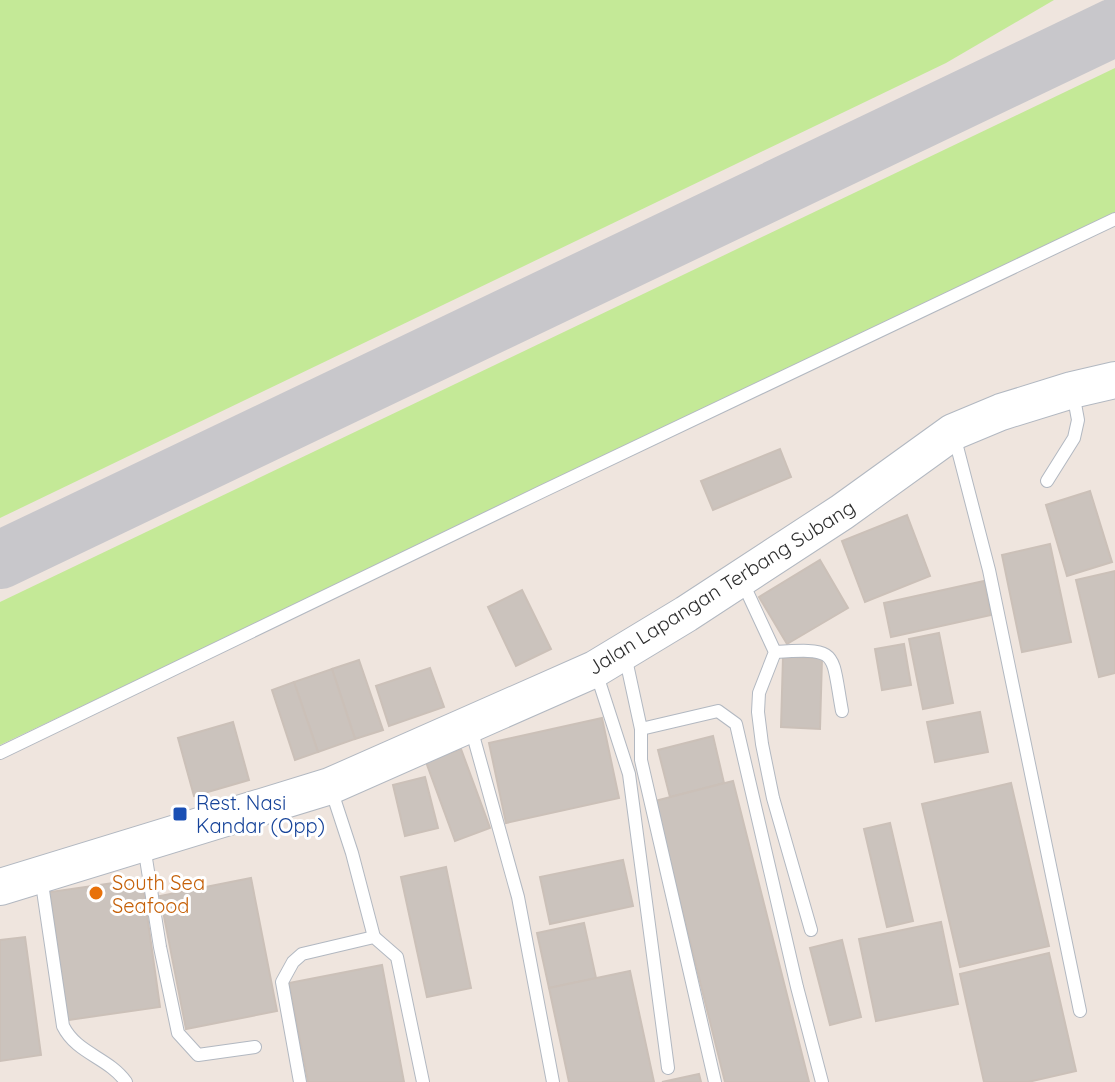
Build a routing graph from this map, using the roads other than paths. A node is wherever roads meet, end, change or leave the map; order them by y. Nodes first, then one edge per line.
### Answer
1 (1115, 219) edge
2 (1115, 380) edge
3 (1072, 390) junction
4 (953, 432) junction
5 (1047, 481) dead end
6 (741, 578) junction
7 (775, 652) junction
8 (610, 661) junction
9 (842, 711) dead end
10 (470, 725) junction
11 (641, 729) junction
12 (0, 753) edge
13 (330, 786) junction
14 (144, 843) junction
15 (41, 874) junction
16 (0, 887) edge
17 (811, 930) dead end
18 (374, 937) junction
19 (1080, 1011) dead end
20 (255, 1047) dead end
21 (668, 1068) dead end
22 (126, 1082) edge
23 (300, 1082) edge
24 (423, 1082) edge
25 (553, 1082) edge
26 (715, 1082) edge
27 (822, 1082) edge

1 - 12 lane
2 - 3 street, Jalan Lapangan Terbang Subang
3 - 4 street, Jalan Lapangan Terbang Subang
3 - 5 lane
4 - 6 street, Jalan Lapangan Terbang Subang
4 - 19 lane
6 - 7 lane
6 - 8 street, Jalan Lapangan Terbang Subang
7 - 9 lane
7 - 17 lane
8 - 10 street, Jalan Lapangan Terbang Subang
8 - 11 lane
8 - 21 lane
10 - 13 street, Jalan Lapangan Terbang Subang
10 - 25 lane
11 - 26 lane
11 - 27 lane
13 - 14 street, Jalan Lapangan Terbang Subang
13 - 18 lane
14 - 15 street, Jalan Lapangan Terbang Subang
14 - 20 lane
15 - 16 street, Jalan Lapangan Terbang Subang
15 - 22 lane
18 - 23 lane
18 - 24 lane

